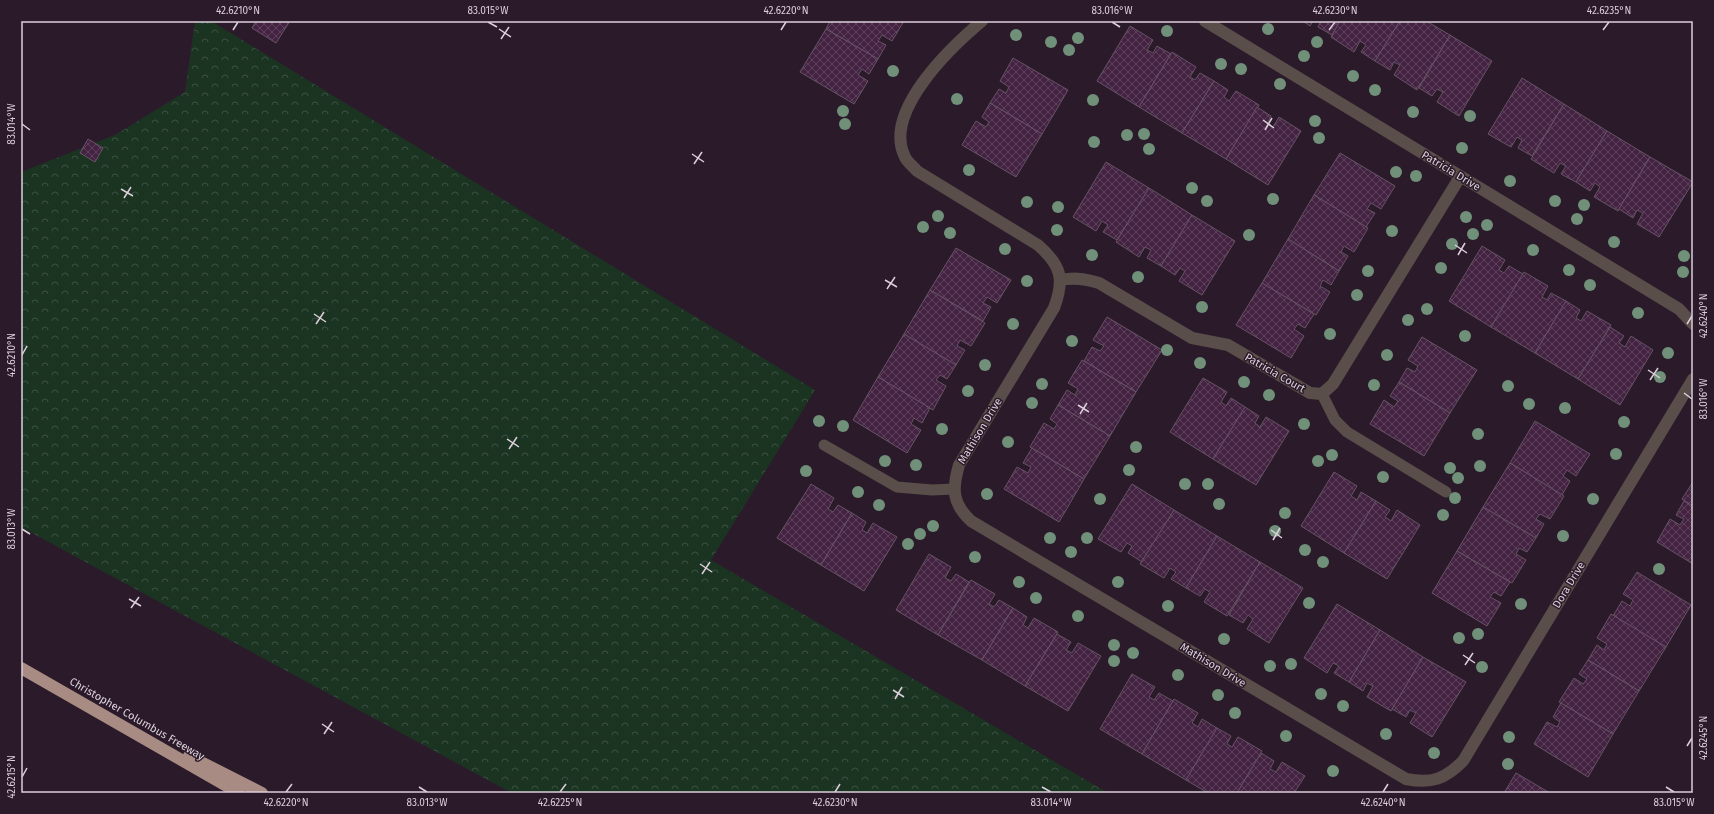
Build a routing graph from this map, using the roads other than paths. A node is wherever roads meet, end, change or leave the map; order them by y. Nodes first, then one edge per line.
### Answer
1 (982, 21) edge
2 (1205, 21) edge
3 (1460, 177) junction
4 (1061, 280) junction
5 (1693, 324) edge
6 (1693, 379) edge
7 (1322, 394) junction
8 (824, 445) dead end
9 (954, 489) junction
10 (1446, 492) dead end
11 (21, 668) edge
12 (39, 678) junction
13 (1435, 780) joint
14 (239, 793) edge
15 (262, 793) edge

1 - 4 street
2 - 3 street, Patricia Drive
3 - 5 street, Patricia Drive
3 - 7 street
4 - 7 street, Patricia Court
4 - 9 street, Mathison Drive
6 - 13 street, Dora Drive
7 - 10 lane
8 - 9 lane
9 - 13 street, Mathison Drive
11 - 12 highway, Christopher Columbus Freeway
12 - 14 highway, Christopher Columbus Freeway
12 - 15 highway

